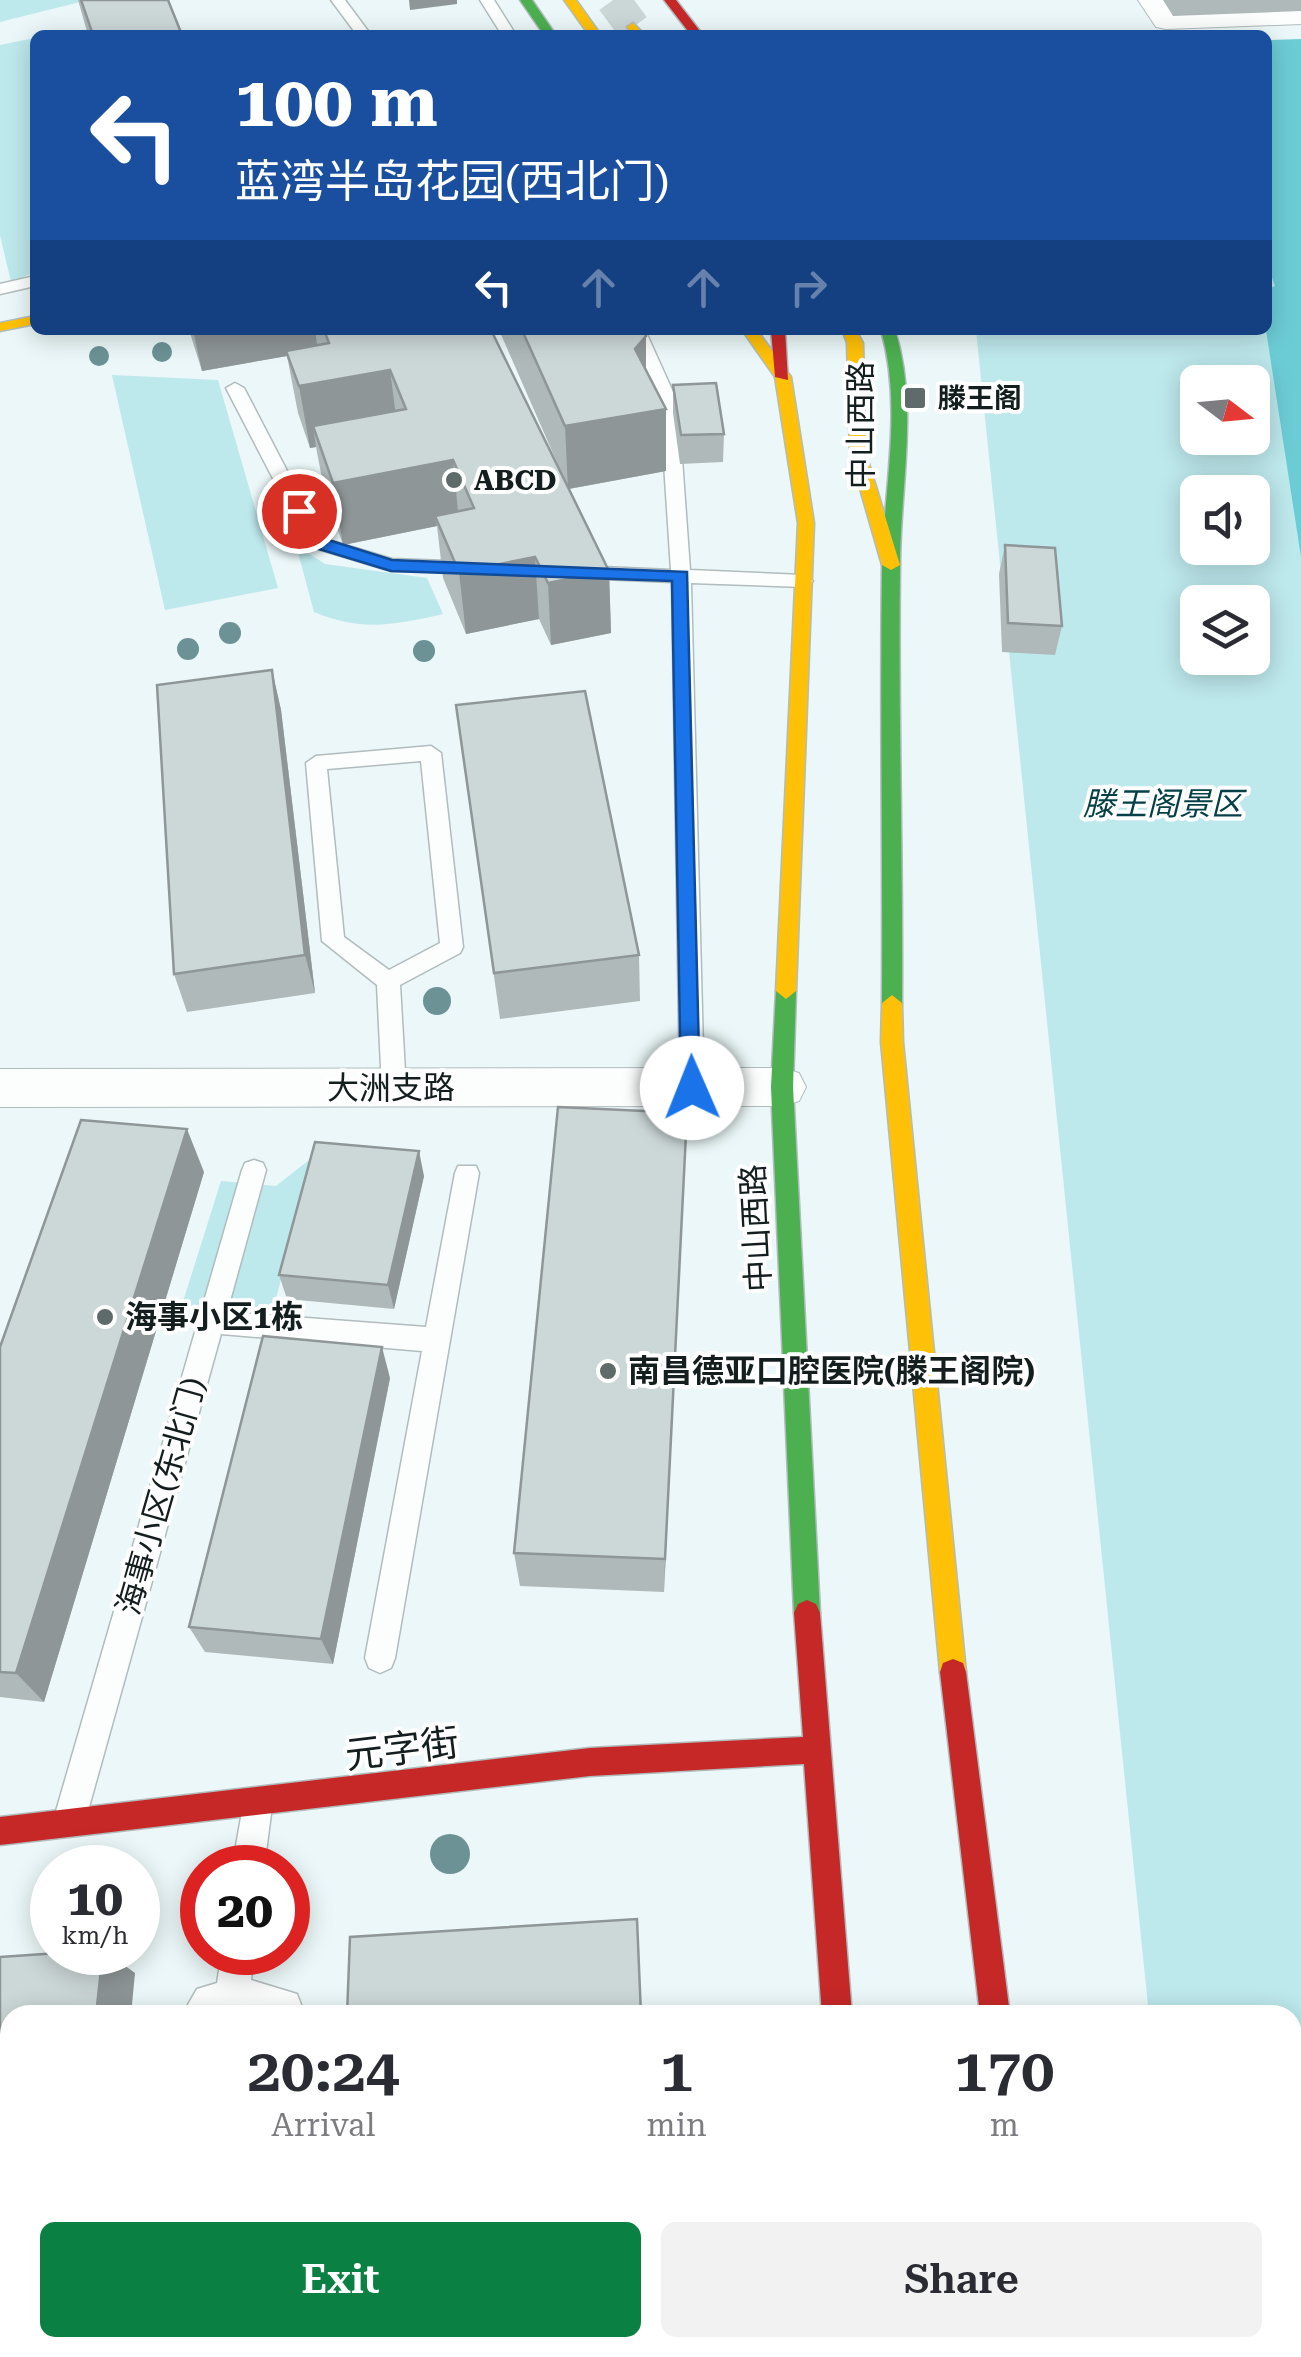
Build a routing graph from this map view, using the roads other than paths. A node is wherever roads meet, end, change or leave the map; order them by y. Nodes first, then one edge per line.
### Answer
1 (338, 0) edge
2 (487, 0) edge
3 (526, 0) edge
4 (570, 0) edge
5 (670, 0) edge
6 (1151, 0) edge
7 (1301, 16) edge
8 (360, 30) edge
9 (506, 30) edge
10 (545, 30) edge
11 (591, 30) edge
12 (692, 30) edge
13 (30, 282) edge
14 (0, 290) edge
15 (30, 321) edge
16 (0, 326) edge
17 (639, 335) edge
18 (754, 335) edge
19 (779, 335) edge
20 (851, 335) edge
21 (890, 335) edge
22 (783, 377) junction
23 (234, 388) dead end
24 (890, 564) junction
25 (487, 569) edge
26 (565, 572) edge
27 (681, 576) junction
28 (803, 581) junction
29 (388, 981) junction
30 (782, 1087) junction
31 (0, 1088) edge
32 (394, 1088) junction
33 (692, 1088) junction
34 (254, 1170) dead end
35 (467, 1173) dead end
36 (210, 1322) junction
37 (438, 1340) junction
38 (380, 1658) dead end
39 (814, 1750) junction
40 (256, 1801) junction
41 (69, 1823) junction
42 (0, 1831) edge
43 (251, 1845) edge
44 (235, 1975) edge
45 (232, 1998) junction
46 (206, 2005) edge
47 (282, 2005) edge
48 (835, 2005) edge
49 (993, 2005) edge

1 - 8 lane
2 - 9 lane
3 - 10 main road
4 - 11 main road
5 - 12 main road
6 - 7 street
13 - 14 lane
15 - 16 main road
17 - 27 lane
18 - 22 main road, 中山西路
19 - 22 main road
20 - 24 main road
21 - 24 main road, 中山西路
22 - 28 main road, 中山西路
23 - 25 lane
24 - 49 main road, 中山西路
26 - 27 lane
27 - 28 lane
27 - 33 lane
28 - 30 main road, 中山西路
29 - 29 lane
29 - 32 lane
30 - 33 street, 大洲支路
30 - 39 main road, 中山西路
31 - 32 street, 大洲支路
32 - 33 street, 大洲支路
34 - 36 lane, 海事小区(东北门)
35 - 37 lane
36 - 37 lane
36 - 41 lane, 海事小区(东北门)
37 - 38 lane
39 - 40 main road, 元字街
39 - 48 main road, 中山西路
40 - 41 main road, 元字街
40 - 43 lane
41 - 42 main road, 元字街
44 - 45 lane
45 - 46 lane
45 - 47 lane

